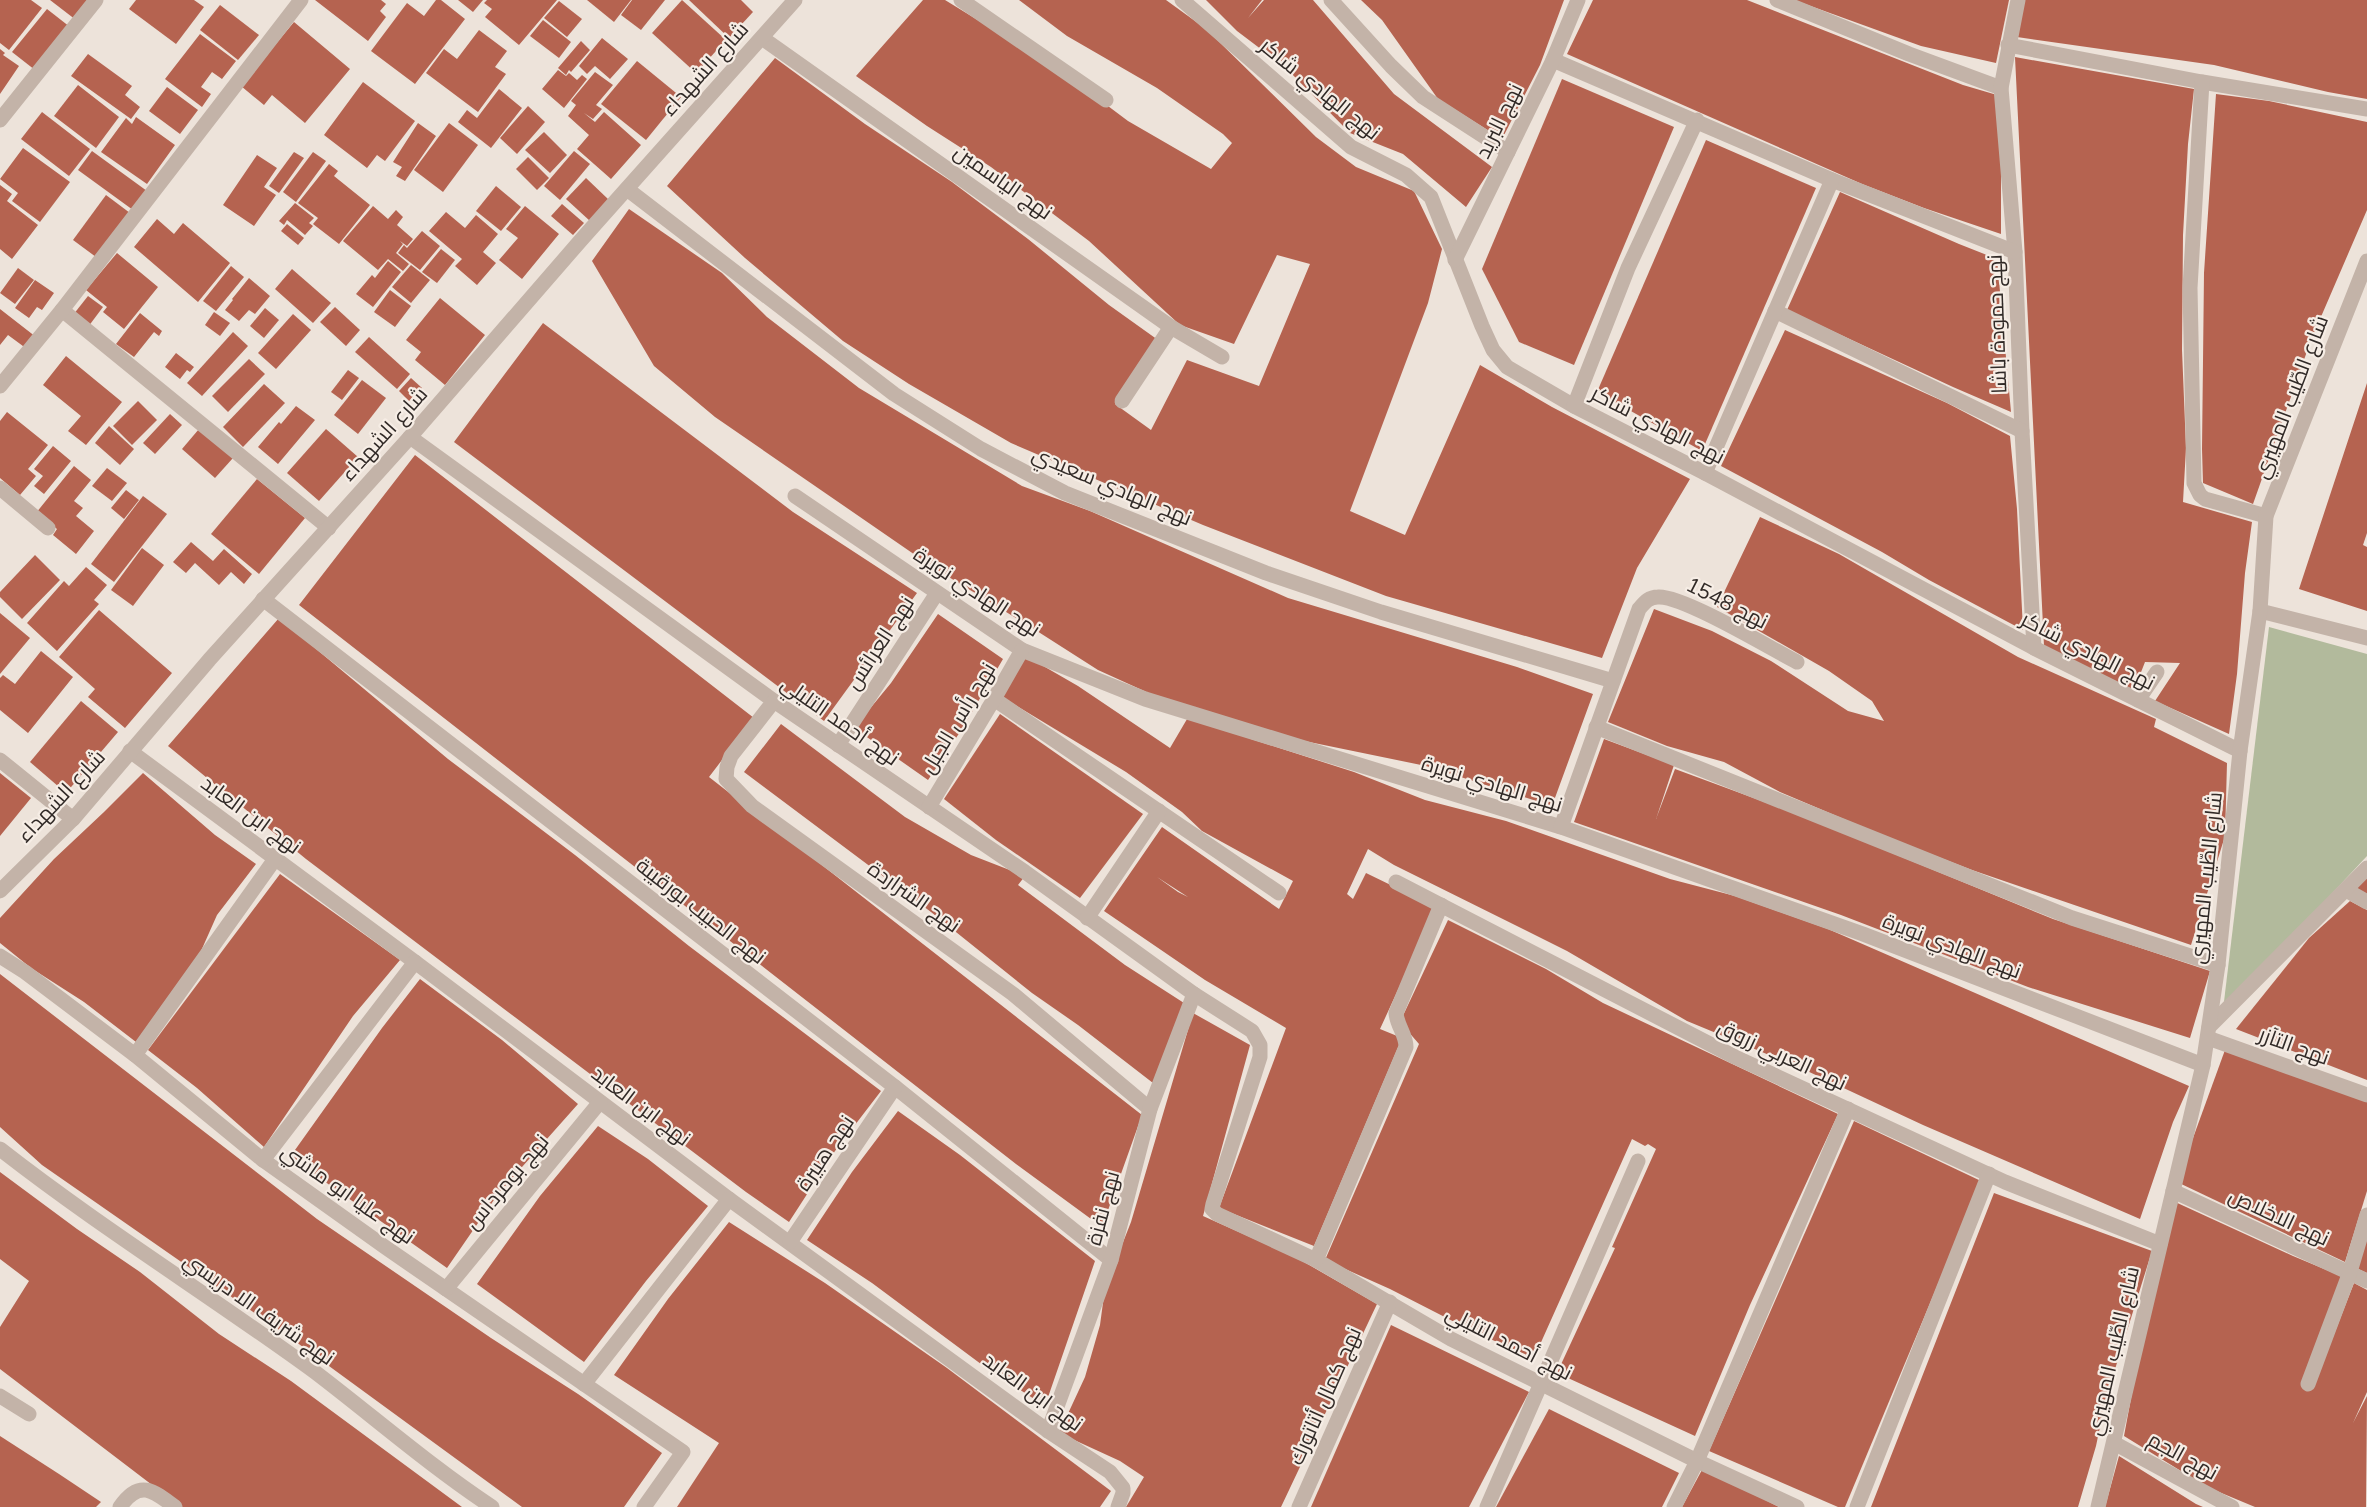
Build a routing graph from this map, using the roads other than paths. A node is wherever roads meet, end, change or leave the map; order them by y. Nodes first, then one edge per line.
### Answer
1 (96, 0) edge
2 (301, 0) edge
3 (795, 0) edge
4 (961, 0) edge
5 (1182, 0) edge
6 (1331, 0) edge
7 (1578, 0) edge
8 (1778, 0) edge
9 (2018, 0) edge
10 (762, 38) junction
11 (2008, 45) junction
12 (1553, 60) junction
13 (2202, 82) junction
14 (2001, 88) junction
15 (1106, 100) dead end
16 (2367, 110) edge
17 (0, 120) edge
18 (1697, 120) junction
19 (1508, 152) junction
20 (1832, 180) junction
21 (627, 189) junction
22 (2015, 252) junction
23 (1455, 260) junction
24 (2367, 261) edge
25 (62, 310) junction
26 (1775, 311) junction
27 (1171, 327) junction
28 (1222, 357) dead end
29 (0, 386) edge
30 (1122, 401) dead end
31 (1574, 406) junction
32 (2022, 431) junction
33 (410, 437) junction
34 (1705, 472) junction
35 (0, 488) edge
36 (795, 495) dead end
37 (2266, 516) junction
38 (48, 528) dead end
39 (329, 528) junction
40 (937, 593) junction
41 (262, 599) junction
42 (2259, 611) junction
43 (2367, 638) edge
44 (2034, 648) junction
45 (1022, 650) junction
46 (1797, 662) dead end
47 (2157, 672) dead end
48 (1613, 681) junction
49 (994, 699) junction
50 (2138, 700) junction
51 (774, 701) junction
52 (1596, 727) junction
53 (838, 746) junction
54 (130, 752) junction
55 (2240, 752) junction
56 (0, 760) edge
57 (929, 807) junction
58 (1159, 811) junction
59 (73, 819) junction
60 (1561, 827) junction
61 (276, 859) junction
62 (2367, 868) edge
63 (1396, 882) dead end
64 (2346, 890) junction
65 (0, 891) edge
66 (1279, 893) dead end
67 (2367, 902) edge
68 (1442, 905) junction
69 (1087, 918) junction
70 (0, 956) edge
71 (415, 962) junction
72 (2218, 965) junction
73 (1194, 994) junction
74 (2208, 1032) junction
75 (135, 1055) junction
76 (2203, 1065) junction
77 (895, 1087) junction
78 (2367, 1095) edge
79 (600, 1102) junction
80 (1150, 1109) junction
81 (1848, 1110) junction
82 (0, 1149) edge
83 (263, 1160) junction
84 (1638, 1161) dead end
85 (1989, 1174) junction
86 (2174, 1191) junction
87 (729, 1199) junction
88 (2367, 1215) edge
89 (790, 1242) junction
90 (2160, 1244) junction
91 (1111, 1260) junction
92 (1316, 1260) junction
93 (2350, 1272) junction
94 (2367, 1281) edge
95 (446, 1289) junction
96 (1390, 1302) junction
97 (584, 1384) junction
98 (1541, 1384) junction
99 (2308, 1384) dead end
100 (0, 1396) edge
101 (30, 1414) dead end
102 (1048, 1431) junction
103 (2114, 1443) junction
104 (1697, 1461) junction
105 (1121, 1500) edge
106 (120, 1507) edge
107 (175, 1507) edge
108 (492, 1507) edge
109 (644, 1507) edge
110 (1299, 1507) edge
111 (1487, 1507) edge
112 (1674, 1507) edge
113 (1797, 1507) edge
114 (1857, 1507) edge
115 (2098, 1507) edge
116 (2232, 1507) edge

1 - 17 street
2 - 25 street
3 - 10 street, شارع الشهداء
4 - 15 street
5 - 23 street, نهج الهادي شاكر
6 - 19 street
7 - 12 street, نهج البريد
8 - 14 street
9 - 11 street, نهج حمودة باشا
10 - 21 street, شارع الشهداء
10 - 27 street, نهج الياسمين
11 - 13 street
11 - 14 street, نهج حمودة باشا
12 - 18 street
12 - 19 street, نهج البريد
13 - 16 street
13 - 37 street
14 - 22 street, نهج حمودة باشا
18 - 20 street
18 - 31 street
19 - 23 street, نهج البريد
20 - 22 street
20 - 26 street
21 - 33 street, شارع الشهداء
21 - 48 street, نهج الهادي سعيدي
22 - 32 street, نهج حمودة باشا
23 - 31 street, نهج الهادي شاكر
24 - 37 street, شارع الطّيب المهيري
25 - 29 street
25 - 39 street
26 - 32 street
26 - 34 street
27 - 28 street, نهج الياسمين
27 - 30 street
31 - 34 street, نهج الهادي شاكر
32 - 44 street, نهج حمودة باشا
33 - 39 street, شارع الشهداء
33 - 51 street, نهج أحمد التليلي
34 - 44 street, نهج الهادي شاكر
35 - 38 street
36 - 40 street, نهج الهادي نويرة
37 - 42 street, شارع الطّيب المهيري
39 - 41 street, شارع الشهداء
40 - 45 street, نهج الهادي نويرة
40 - 53 street, نهج العرائس
41 - 54 street, شارع الشهداء
41 - 77 street, نهج الحبيب بورقيبة
42 - 43 street
42 - 55 street, شارع الطّيب المهيري
44 - 50 street, نهج الهادي شاكر
45 - 49 street, نهج رأس الجبل
45 - 60 street, نهج الهادي نويرة
46 - 48 street, نهج 1548
47 - 50 street
48 - 52 street
49 - 57 street, نهج رأس الجبل
49 - 58 street
50 - 55 street, نهج الهادي شاكر
51 - 53 street, نهج أحمد التليلي
51 - 80 street, نهج الشراردة
52 - 60 street
52 - 72 street
53 - 57 street, نهج أحمد التليلي
54 - 59 street, شارع الشهداء
54 - 61 street, نهج ابن العابد
55 - 72 street, شارع الطّيب المهيري
56 - 59 street
57 - 69 street, نهج أحمد التليلي
58 - 66 street
58 - 69 street
59 - 65 street, شارع الشهداء
60 - 76 street, نهج الهادي نويرة
61 - 71 street, نهج ابن العابد
61 - 75 street
62 - 64 street
63 - 68 street, نهج العربي زروق
64 - 67 street
64 - 74 street
68 - 81 street, نهج العربي زروق
68 - 92 street
69 - 73 street, نهج أحمد التليلي
70 - 75 street, نهج عليا ابو ماشي
71 - 79 street, نهج ابن العابد
71 - 83 street
72 - 74 street, شارع الطّيب المهيري
73 - 80 street, نهج نفزة
73 - 92 street, نهج أحمد التليلي
74 - 76 street, شارع الطّيب المهيري
74 - 78 street, نهج التآزر
75 - 83 street, نهج عليا ابو ماشي
76 - 86 street, شارع الطّيب المهيري
77 - 89 street, نهج هبيرة
77 - 91 street, نهج الحبيب بورقيبة
79 - 87 street, نهج ابن العابد
79 - 95 street, نهج بومرداس
80 - 91 street, نهج نفزة
81 - 85 street, نهج العربي زروق
81 - 104 street
82 - 108 street, نهج شريف الا دريسي
83 - 95 street, نهج عليا ابو ماشي
84 - 98 street
85 - 90 street, نهج العربي زروق
85 - 114 street
86 - 90 street, شارع الطّيب المهيري
86 - 93 street, نهج الاخلاص
87 - 89 street, نهج ابن العابد
87 - 97 street
88 - 93 street
89 - 102 street, نهج ابن العابد
90 - 103 street, شارع الطّيب المهيري
91 - 102 street, نهج نفزة
92 - 96 street, نهج أحمد التليلي
93 - 94 street, نهج الاخلاص
93 - 99 street
95 - 97 street, نهج عليا ابو ماشي
96 - 98 street, نهج أحمد التليلي
96 - 110 street, نهج كمال أتاتورك
97 - 109 street, نهج عليا ابو ماشي
98 - 104 street, نهج أحمد التليلي
98 - 111 street
100 - 101 street
102 - 105 street, نهج ابن العابد
103 - 115 street, شارع الطّيب المهيري
103 - 116 street, نهج الجم
104 - 112 street
104 - 113 street, نهج أحمد التليلي
106 - 107 street

